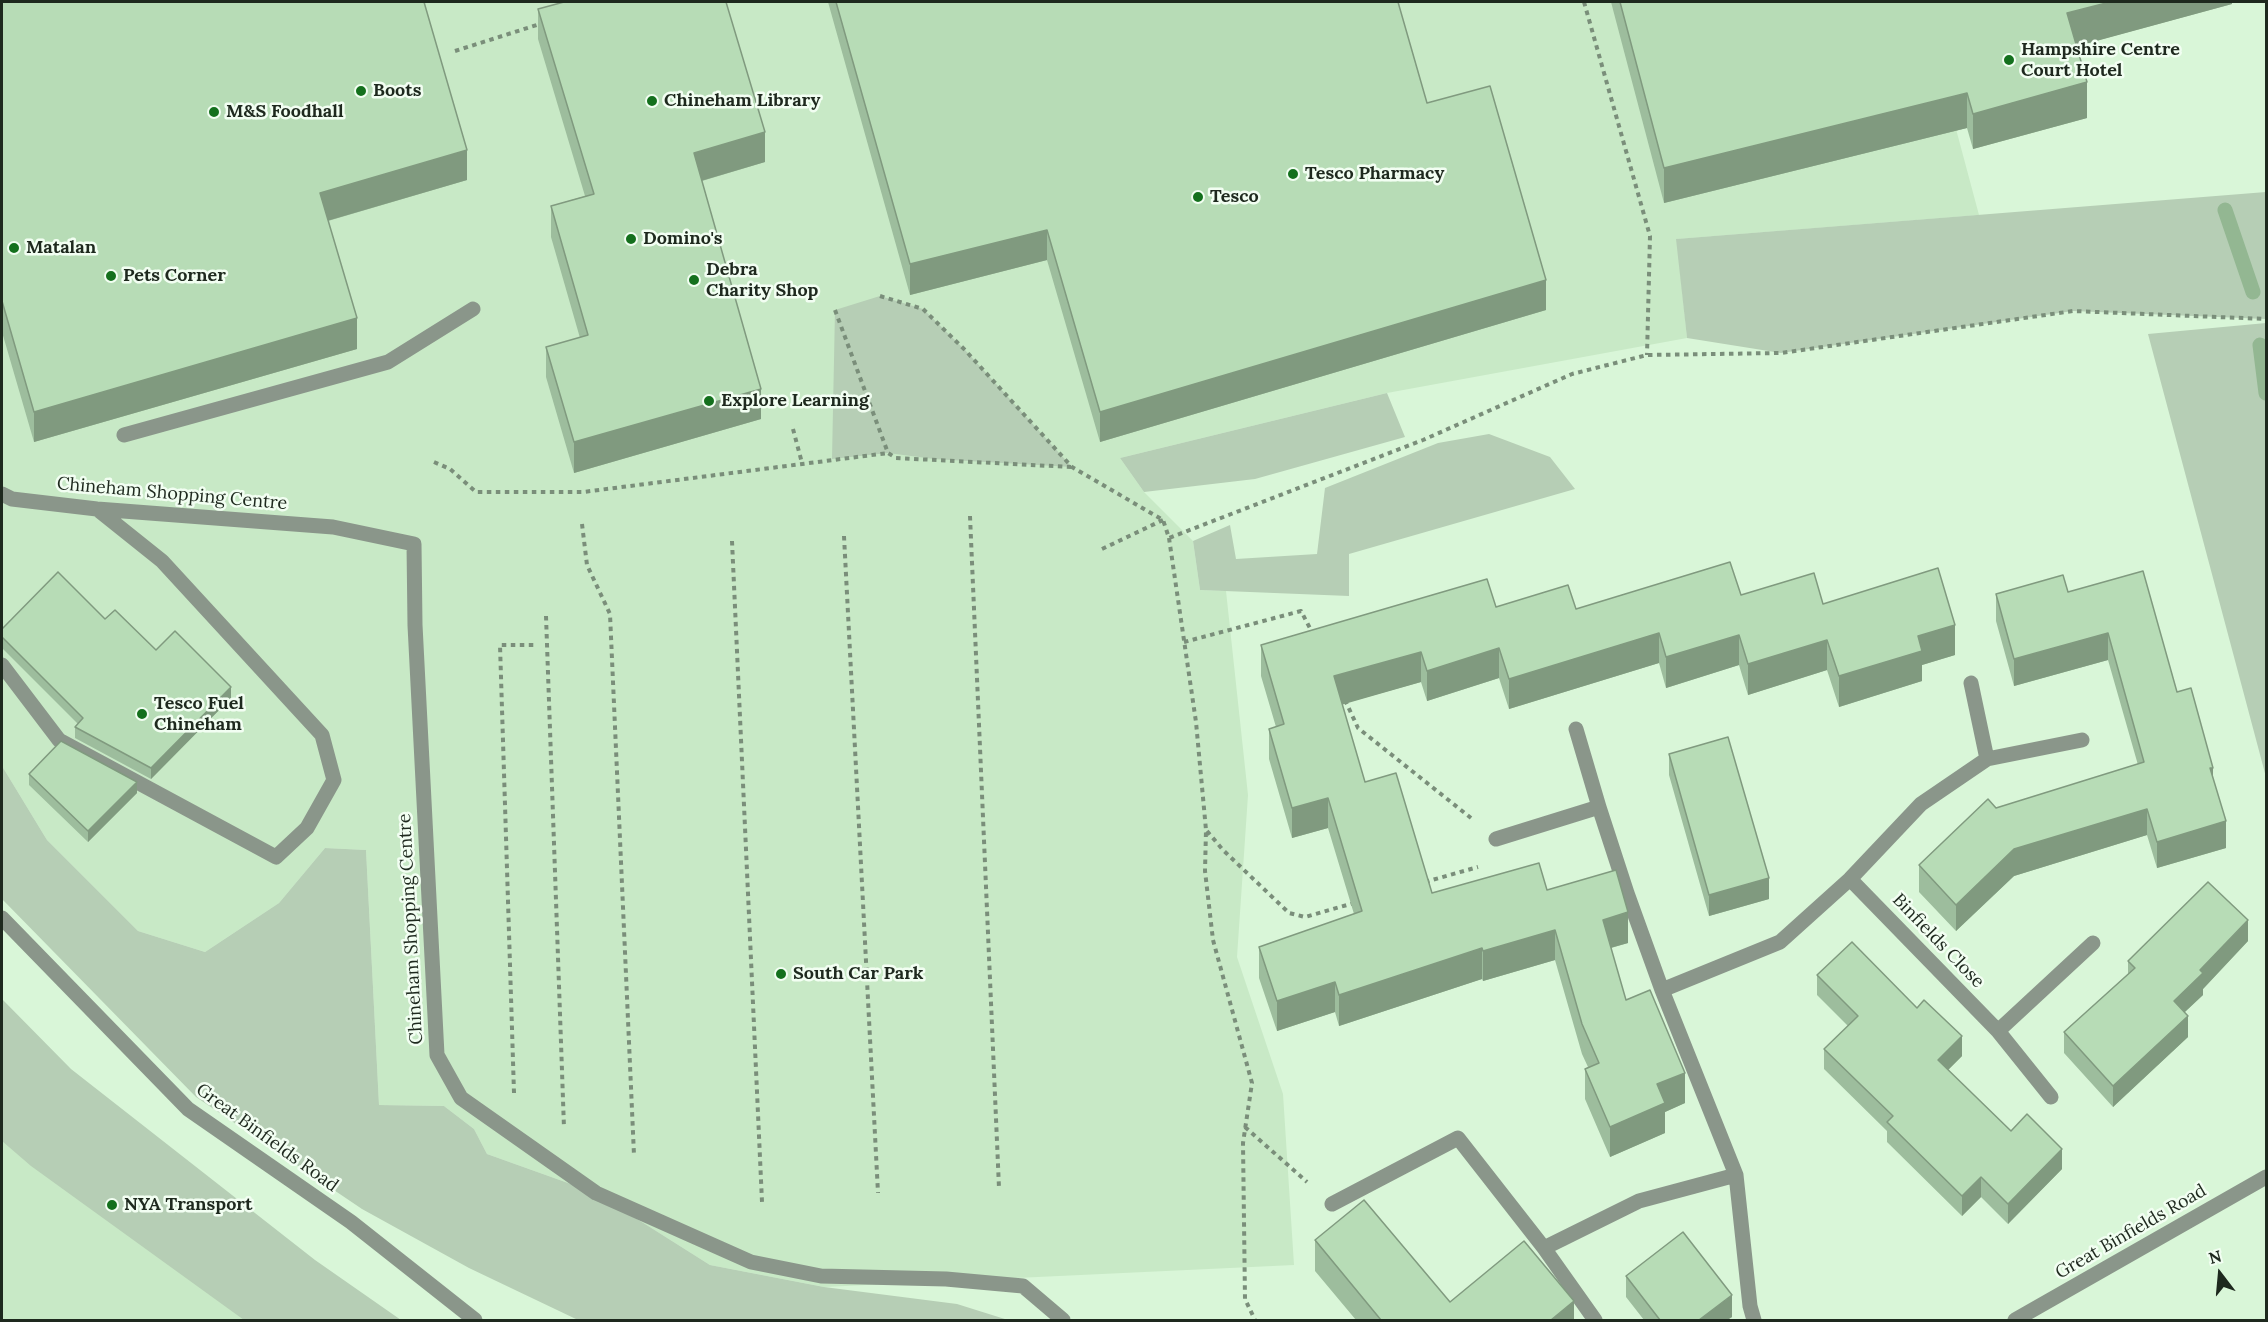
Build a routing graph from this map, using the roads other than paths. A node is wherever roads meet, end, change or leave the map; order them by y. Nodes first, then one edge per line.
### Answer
1 (473, 309) dead end
2 (124, 435) dead end
3 (2, 494) edge
4 (97, 509) junction
5 (2, 665) edge
6 (1971, 682) dead end
7 (1576, 729) dead end
8 (2082, 740) dead end
9 (1987, 759) junction
10 (1599, 807) junction
11 (1496, 839) road end
12 (1850, 879) junction
13 (2, 918) edge
14 (2093, 943) dead end
15 (1662, 990) junction
16 (1998, 1031) junction
17 (2051, 1097) dead end
18 (1736, 1175) junction
19 (2266, 1177) edge
20 (1332, 1204) road end
21 (1544, 1248) junction
22 (475, 1320) edge
23 (1063, 1320) edge
24 (1595, 1320) edge
25 (1754, 1320) edge
26 (2015, 1320) edge

1 - 2 street
3 - 4 street, Chineham Shopping Centre
4 - 5 street
4 - 23 street, Chineham Shopping Centre
6 - 9 street
7 - 10 street
8 - 9 street
9 - 12 street
10 - 11 street
10 - 15 street
12 - 15 street
12 - 16 street, Binfields Close
13 - 22 street, Great Binfields Road
14 - 16 street
15 - 18 street
16 - 17 street, Binfields Close
18 - 21 street
18 - 25 street
19 - 26 street, Great Binfields Road
20 - 21 street
21 - 24 street

